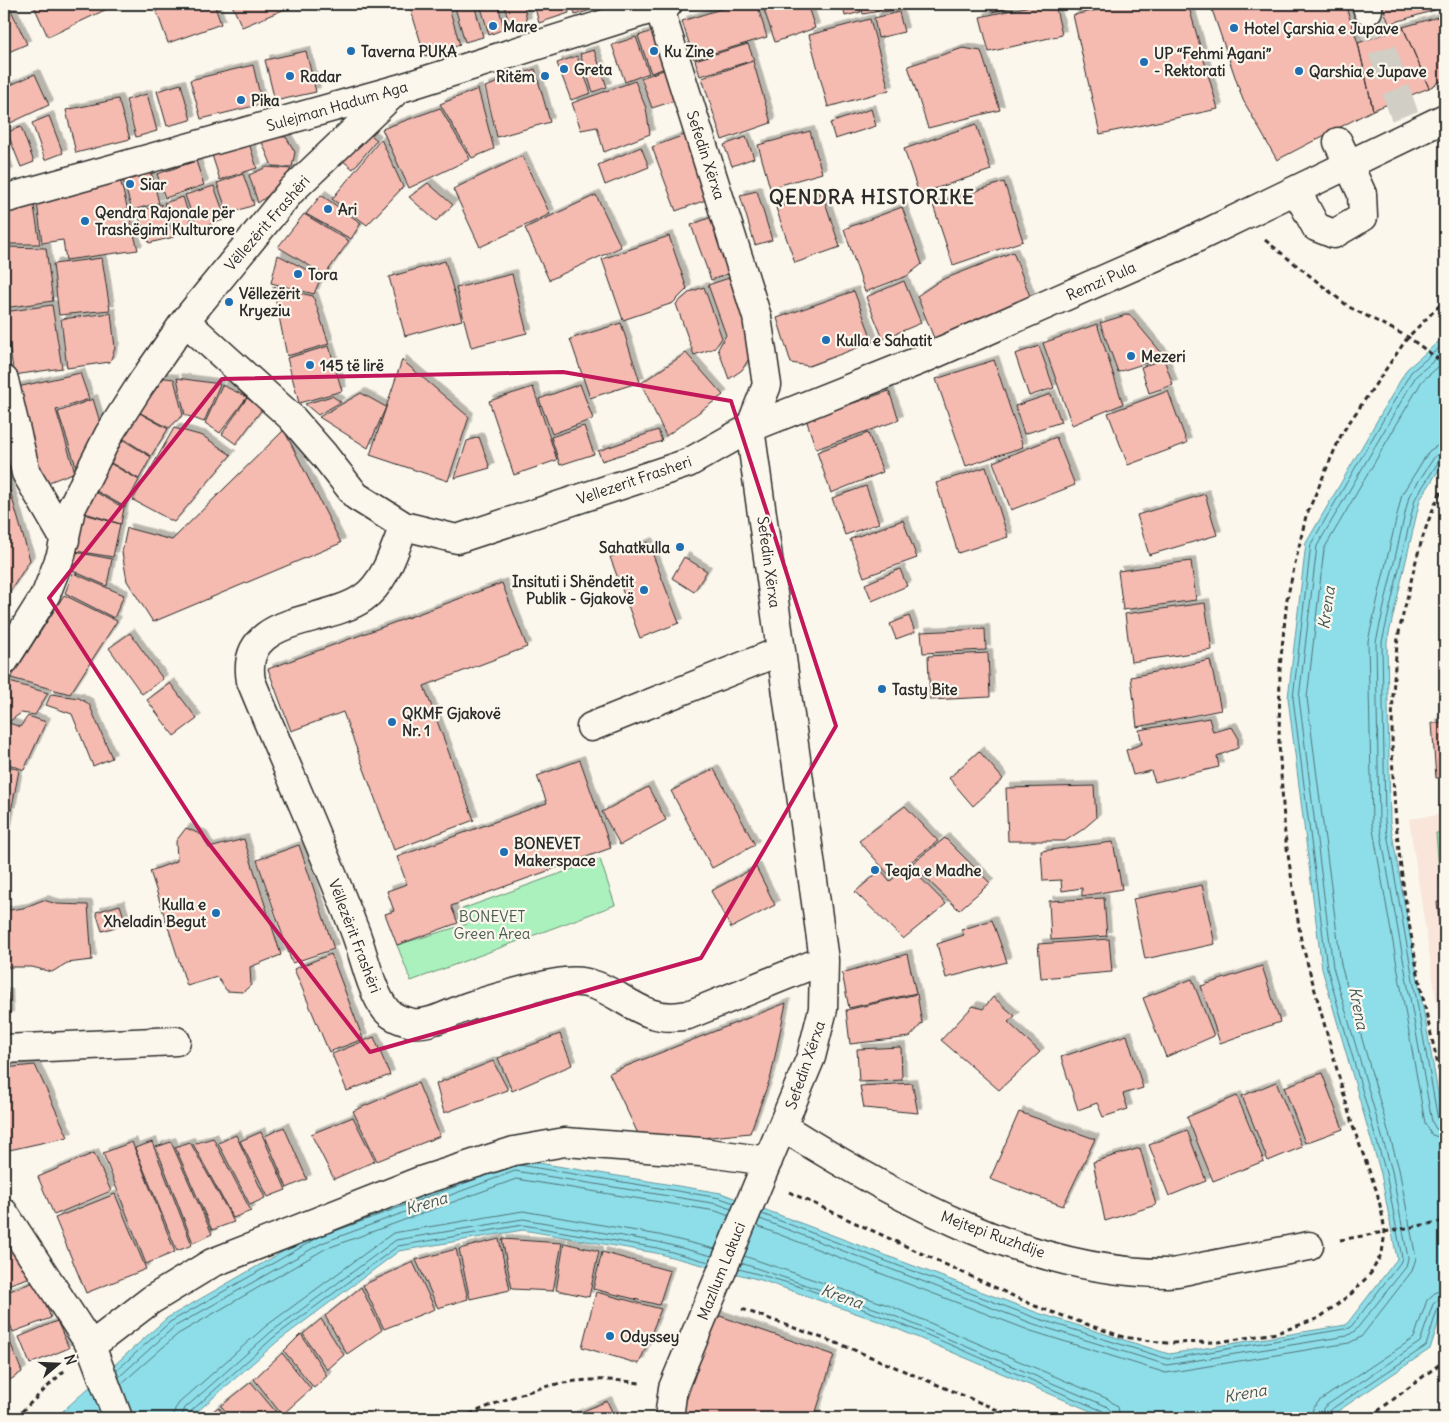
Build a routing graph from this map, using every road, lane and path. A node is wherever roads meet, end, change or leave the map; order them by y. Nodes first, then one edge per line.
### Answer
1 (664, 5) edge
2 (398, 89) junction
3 (1445, 118) edge
4 (1343, 153) junction
5 (1296, 190) junction
6 (4, 199) edge
7 (1237, 218) junction
8 (1445, 300) edge
9 (186, 321) junction
10 (1408, 337) junction
11 (1445, 364) edge
12 (4, 380) edge
13 (750, 428) junction
14 (1445, 484) edge
15 (404, 526) junction
16 (64, 540) junction
17 (781, 651) junction
18 (4, 661) edge
19 (591, 727) dead end
20 (824, 960) junction
21 (176, 1041) dead end
22 (4, 1049) edge
23 (1445, 1094) edge
24 (783, 1127) junction
25 (759, 1180) junction
26 (4, 1213) edge
27 (1445, 1221) edge
28 (1385, 1232) junction
29 (1309, 1246) joint
30 (710, 1297) junction
31 (93, 1353) junction
32 (1445, 1360) edge
33 (673, 1388) junction
34 (15, 1418) edge
35 (118, 1418) edge
36 (461, 1418) edge
37 (669, 1418) edge
38 (1018, 1418) edge
39 (1361, 1418) edge

1 - 2 street, Sulejman Hadum Aga
1 - 13 street, Sefedin Xërxa
2 - 6 street, Sulejman Hadum Aga
2 - 9 street, Vëllezërit Frashëri
3 - 4 street, Remzi Pula
4 - 5 street, Remzi Pula
4 - 5 street
5 - 7 street, Remzi Pula
7 - 10 path
7 - 13 street, Remzi Pula
8 - 10 path
9 - 15 street
9 - 16 street, Vëllezërit Frashëri
10 - 11 path
10 - 28 path
12 - 16 street
13 - 15 street, Vellezerit Frasheri
13 - 17 street, Sefedin Xërxa
14 - 23 path
15 - 20 street, Vëllezërit Frashëri
16 - 18 street, Vëllezërit Frashëri
17 - 19 street
17 - 20 street, Sefedin Xërxa
20 - 24 street, Sefedin Xërxa
21 - 22 street
24 - 25 street, Mazllum Lakuci
24 - 29 street, Mejtepi Ruzhdije
25 - 28 path
25 - 30 street, Mazllum Lakuci
25 - 31 street
26 - 31 street
27 - 28 path
28 - 29 path
30 - 33 street, Mazllum Lakuci
30 - 38 path
31 - 34 path
31 - 35 street
32 - 39 path
33 - 36 path
33 - 37 street, Mazllum Lakuci

